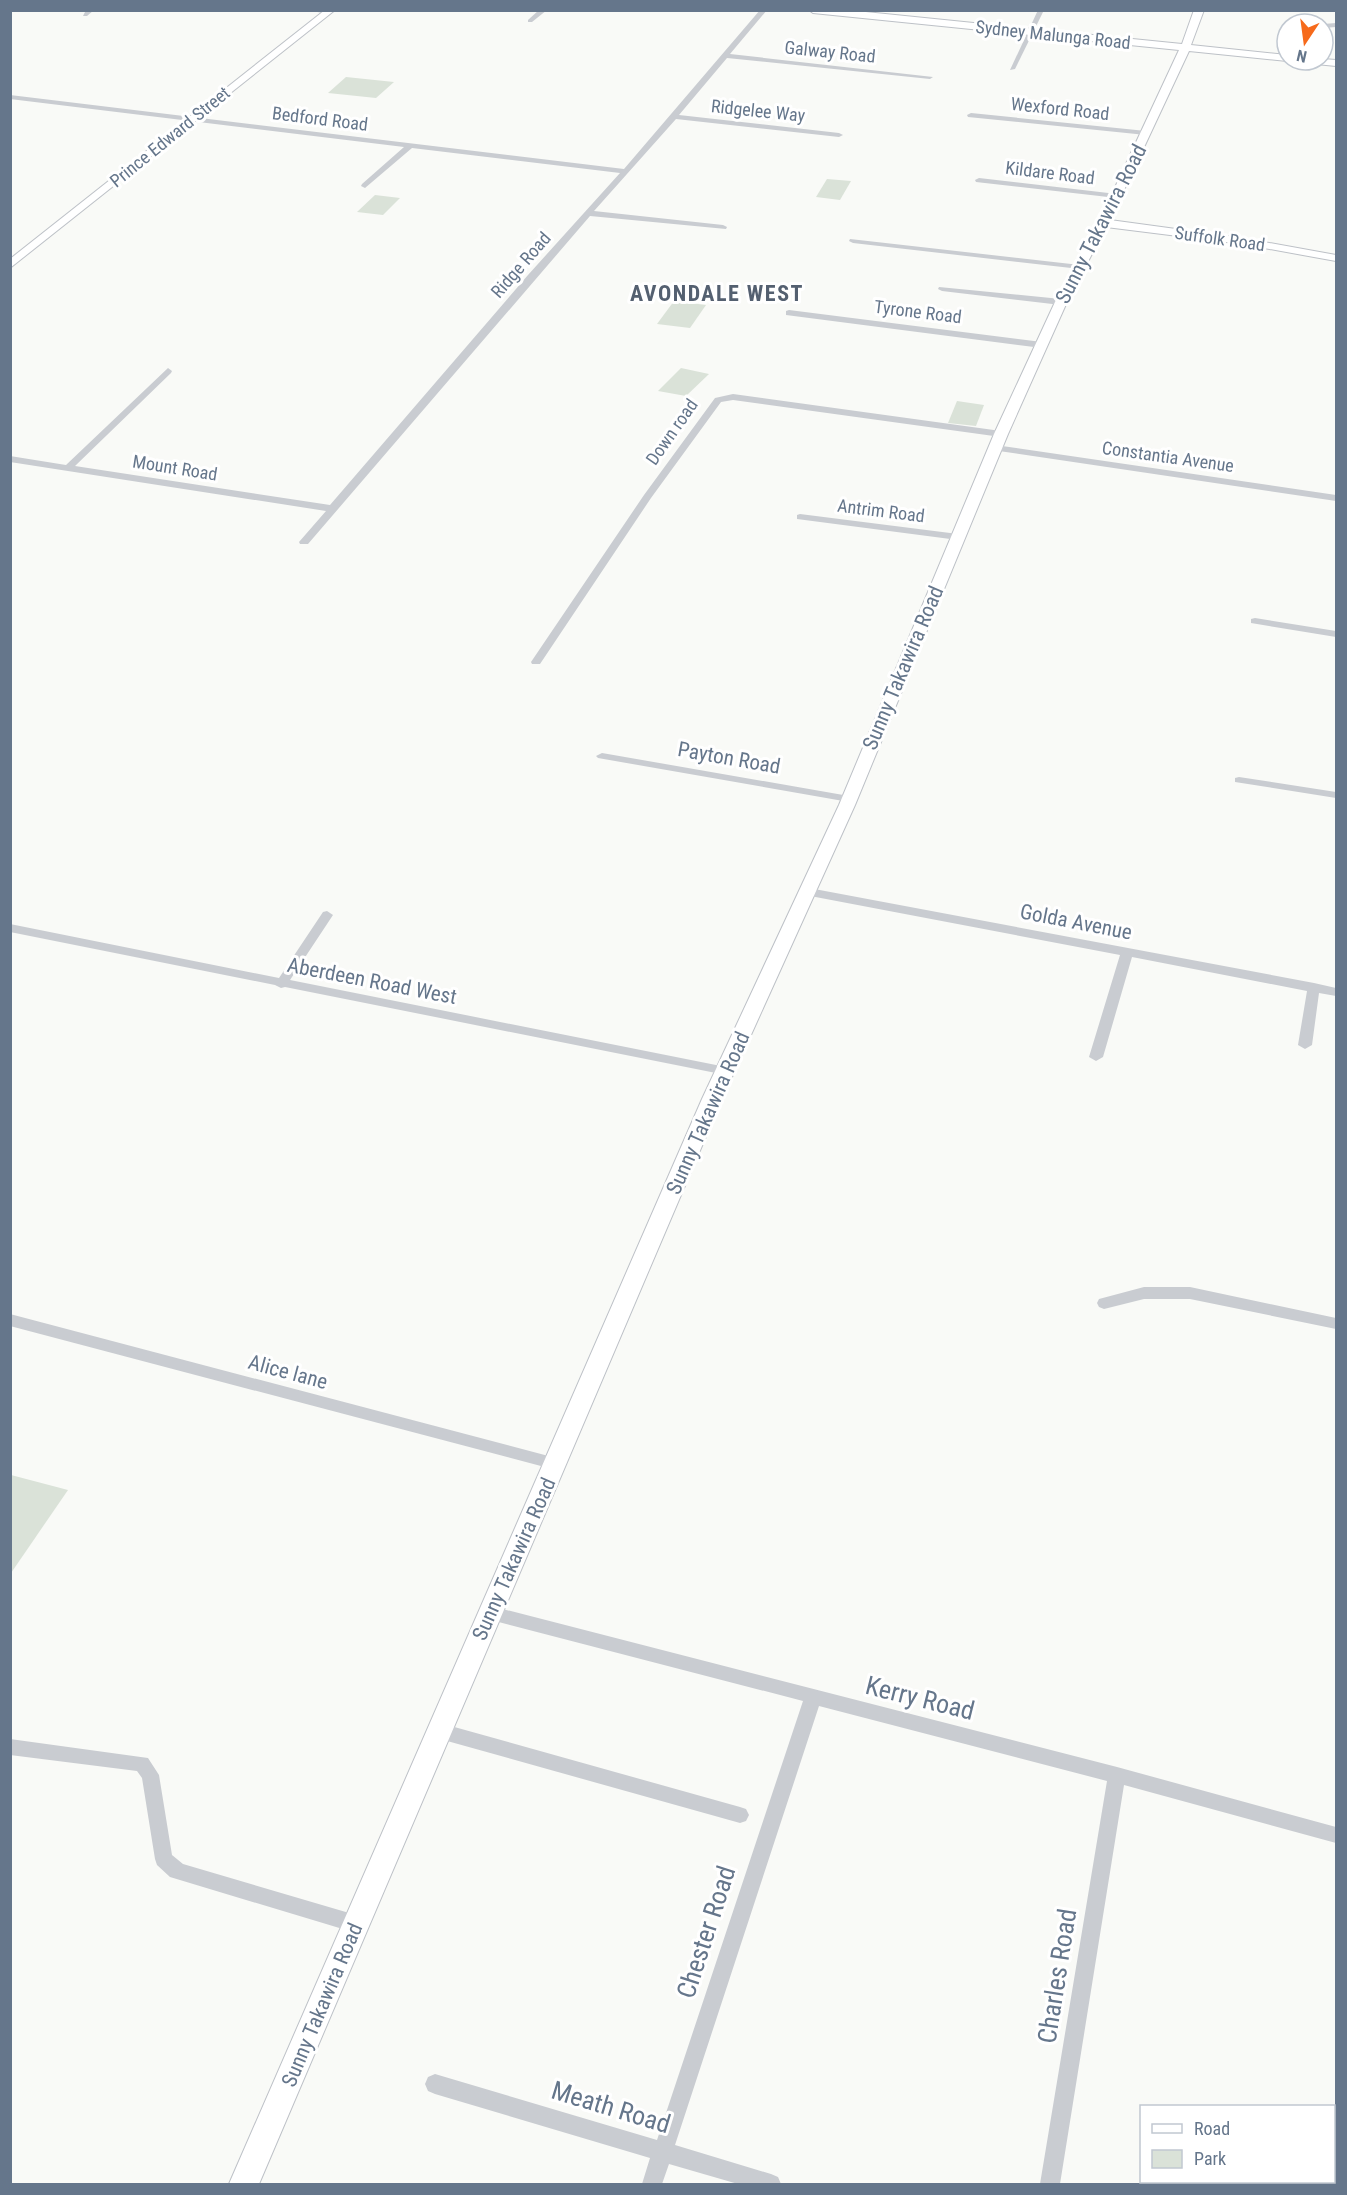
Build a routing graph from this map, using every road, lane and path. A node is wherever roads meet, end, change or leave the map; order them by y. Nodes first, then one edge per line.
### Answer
1 (310, 10) edge
2 (544, 10) edge
3 (764, 10) edge
4 (813, 10) edge
5 (1041, 10) edge
6 (1199, 10) edge
7 (329, 11) edge
8 (530, 21) dead end
9 (1032, 33) junction
10 (1191, 34) junction
11 (1185, 48) junction
12 (1233, 52) junction
13 (726, 56) junction
14 (1275, 57) edge
15 (1012, 69) dead end
16 (930, 77) dead end
17 (10, 97) edge
18 (971, 115) dead end
19 (674, 117) junction
20 (192, 120) junction
21 (1146, 133) junction
22 (838, 135) dead end
23 (410, 145) junction
24 (625, 171) junction
25 (979, 180) dead end
26 (365, 186) dead end
27 (1117, 196) junction
28 (588, 213) junction
29 (1104, 224) junction
30 (723, 227) dead end
31 (853, 241) dead end
32 (1336, 258) edge
33 (10, 266) edge
34 (1080, 267) junction
35 (942, 289) dead end
36 (1061, 302) junction
37 (789, 313) dead end
38 (1042, 345) junction
39 (168, 371) dead end
40 (998, 441) junction
41 (10, 459) edge
42 (68, 468) junction
43 (1336, 498) edge
44 (334, 509) junction
45 (800, 517) dead end
46 (958, 537) junction
47 (304, 543) dead end
48 (1256, 621) dead end
49 (1336, 634) edge
50 (536, 662) dead end
51 (602, 756) dead end
52 (1239, 780) dead end
53 (1336, 795) edge
54 (849, 799) junction
55 (809, 892) junction
56 (327, 915) dead end
57 (10, 928) edge
58 (1126, 952) junction
59 (281, 984) junction
60 (1314, 987) junction
61 (1336, 992) edge
62 (1305, 1045) dead end
63 (1096, 1057) dead end
64 (726, 1071) junction
65 (1104, 1303) dead end
66 (10, 1320) edge
67 (1336, 1324) edge
68 (556, 1464) junction
69 (491, 1613) junction
70 (813, 1698) junction
71 (440, 1731) junction
72 (10, 1747) edge
73 (1118, 1776) junction
74 (740, 1815) dead end
75 (1336, 1835) edge
76 (356, 1924) junction
77 (435, 2084) dead end
78 (662, 2150) junction
79 (244, 2184) edge
80 (652, 2184) edge
81 (771, 2184) edge
82 (1050, 2184) edge

1 - 7 street
2 - 8 street
3 - 13 street, Ridge Road
4 - 9 main road, Sydney Malunga Road
5 - 9 street
6 - 10 main road, Sunny Takawira Road
7 - 20 main road, Prince Edward Street
9 - 11 main road, Sydney Malunga Road
9 - 15 street
10 - 11 main road, Sunny Takawira Road
10 - 12 main road
11 - 12 main road, Sydney Malunga Road
11 - 21 main road, Sunny Takawira Road
12 - 14 main road
13 - 16 street, Galway Road
13 - 19 street, Ridge Road
17 - 20 street, Bedford Road
18 - 21 street, Wexford Road
19 - 22 street, Ridgelee Way
19 - 24 street, Ridge Road
20 - 23 street, Bedford Road
20 - 33 main road, Prince Edward Street
21 - 27 main road, Sunny Takawira Road
23 - 24 street, Bedford Road
23 - 26 street
24 - 28 street, Ridge Road
25 - 27 street, Kildare Road
27 - 29 main road, Sunny Takawira Road
28 - 30 street
28 - 44 street, Ridge Road
29 - 32 main road, Suffolk Road
29 - 34 main road, Sunny Takawira Road
31 - 34 street
34 - 36 main road, Sunny Takawira Road
35 - 36 street
36 - 38 main road, Sunny Takawira Road
37 - 38 street, Tyrone Road
38 - 40 main road, Sunny Takawira Road
39 - 42 street
40 - 43 street, Constantia Avenue
40 - 46 main road, Sunny Takawira Road
40 - 50 street, Down road
41 - 42 street, Mount Road
42 - 44 street, Mount Road
44 - 47 street, Ridge Road
45 - 46 street, Antrim Road
46 - 54 main road, Sunny Takawira Road
48 - 49 street
51 - 54 street, Payton Road
52 - 53 street
54 - 55 main road, Sunny Takawira Road
55 - 58 street, Golda Avenue
55 - 64 main road, Sunny Takawira Road
56 - 59 street
57 - 59 street, Aberdeen Road West
58 - 60 street, Golda Avenue
58 - 63 street
59 - 64 street, Aberdeen Road West
60 - 61 street, Golda Avenue
60 - 62 street
64 - 68 main road, Sunny Takawira Road
65 - 67 street
66 - 68 street, Alice lane
68 - 69 main road, Sunny Takawira Road
69 - 70 street, Kerry Road
69 - 71 main road, Sunny Takawira Road
70 - 73 street, Kerry Road
70 - 78 street, Chester Road
71 - 74 street
71 - 76 main road, Sunny Takawira Road
72 - 76 street
73 - 75 street, Kerry Road
73 - 82 street, Charles Road
76 - 79 main road, Sunny Takawira Road
77 - 78 street, Meath Road
78 - 80 street, Chester Road
78 - 81 street, Meath Road

